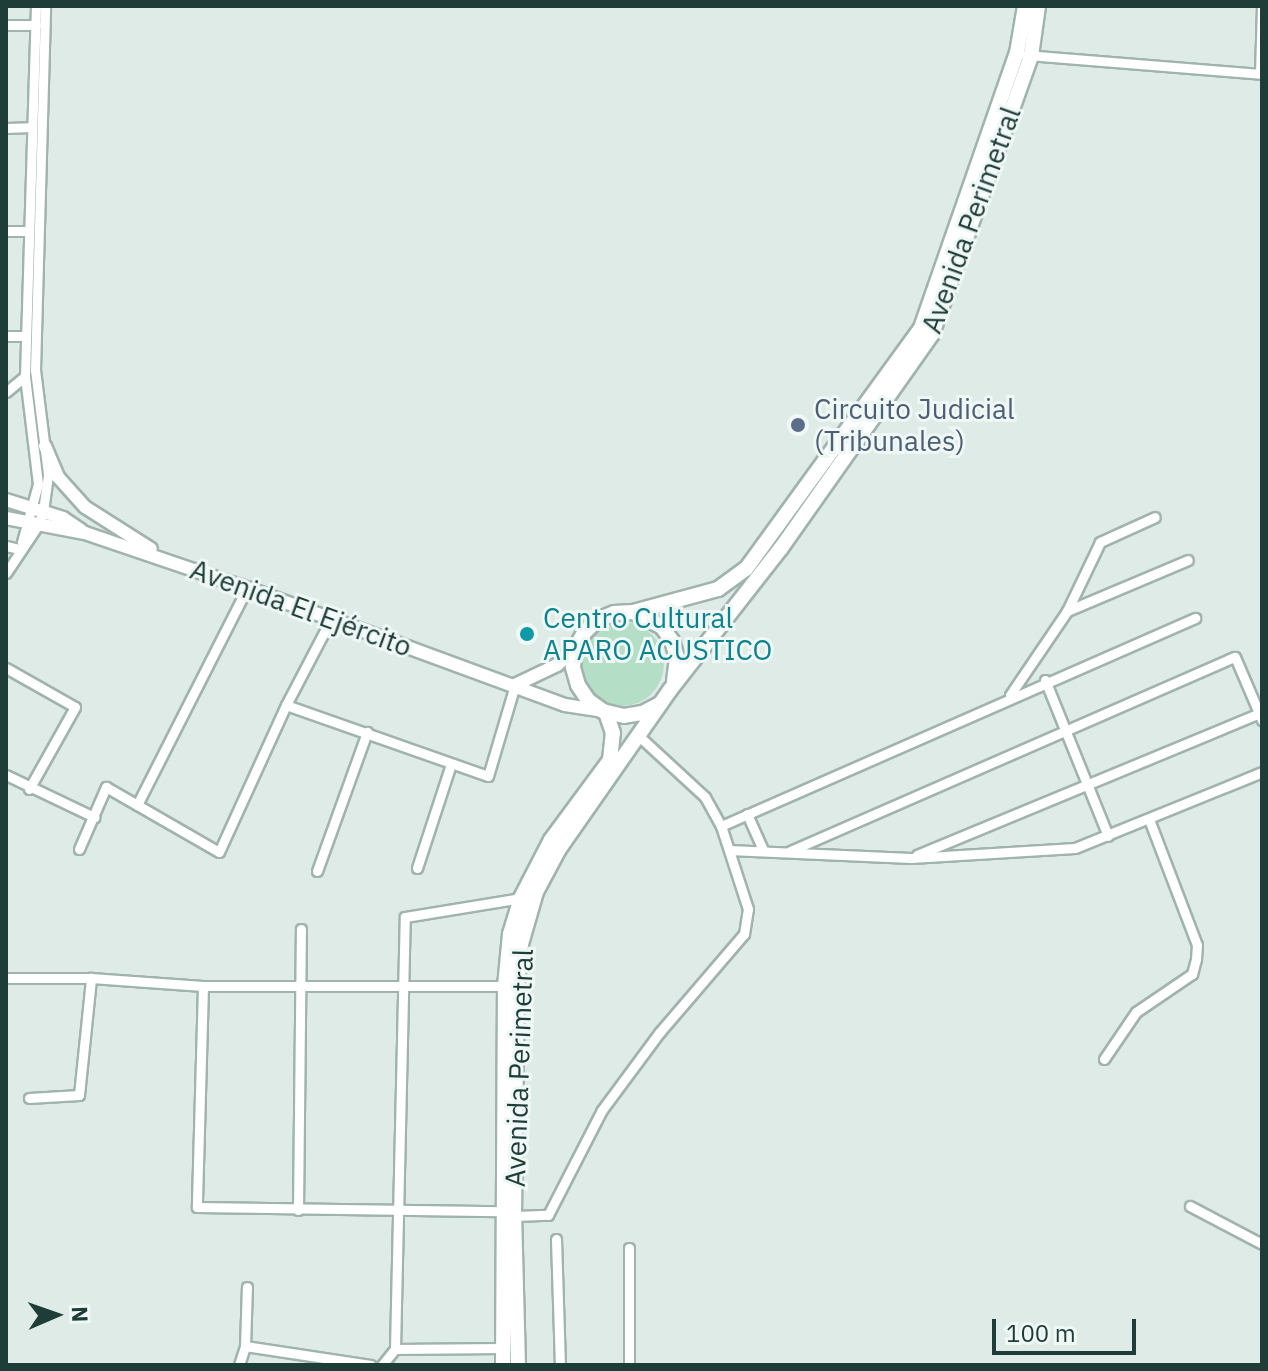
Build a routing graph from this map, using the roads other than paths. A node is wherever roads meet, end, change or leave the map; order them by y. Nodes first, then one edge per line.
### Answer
1 (36, 6) edge
2 (45, 6) edge
3 (1025, 6) edge
4 (1038, 6) edge
5 (1262, 6) edge
6 (6, 25) edge
7 (36, 25) junction
8 (1024, 54) junction
9 (1261, 74) edge
10 (31, 127) junction
11 (6, 128) edge
12 (6, 231) edge
13 (27, 231) junction
14 (6, 336) edge
15 (25, 336) junction
16 (25, 376) junction
17 (6, 392) edge
18 (45, 446) junction
19 (6, 500) edge
20 (38, 509) junction
21 (1155, 517) dead end
22 (6, 518) edge
23 (33, 524) junction
24 (85, 533) junction
25 (6, 546) edge
26 (19, 549) junction
27 (1188, 560) dead end
28 (171, 561) junction
29 (6, 573) edge
30 (247, 588) junction
31 (1067, 611) junction
32 (633, 612) junction
33 (1195, 618) dead end
34 (331, 619) junction
35 (575, 649) junction
36 (6, 668) edge
37 (1045, 680) junction
38 (515, 685) junction
39 (670, 690) junction
40 (1008, 698) junction
41 (286, 705) junction
42 (604, 712) junction
43 (1261, 716) edge
44 (1066, 731) junction
45 (367, 732) junction
46 (640, 737) junction
47 (451, 764) junction
48 (1262, 772) edge
49 (6, 775) edge
50 (1245, 780) junction
51 (1262, 781) edge
52 (1087, 784) junction
53 (29, 789) junction
54 (137, 805) junction
55 (747, 814) junction
56 (94, 817) junction
57 (1149, 819) junction
58 (721, 826) junction
59 (1108, 836) junction
60 (79, 849) dead end
61 (729, 850) junction
62 (763, 850) junction
63 (790, 851) junction
64 (911, 858) junction
65 (417, 868) dead end
66 (317, 871) dead end
67 (521, 898) junction
68 (301, 929) dead end
69 (6, 978) edge
70 (91, 978) junction
71 (403, 985) junction
72 (203, 986) junction
73 (505, 986) junction
74 (303, 987) junction
75 (1104, 1059) dead end
76 (29, 1098) dead end
77 (1190, 1206) dead end
78 (298, 1210) junction
79 (397, 1211) junction
80 (508, 1213) junction
81 (556, 1239) dead end
82 (1262, 1244) edge
83 (629, 1248) dead end
84 (247, 1287) dead end
85 (245, 1346) junction
86 (502, 1348) junction
87 (395, 1349) junction
88 (239, 1365) edge
89 (371, 1365) edge
90 (382, 1365) edge
91 (503, 1365) edge
92 (518, 1365) edge
93 (560, 1365) edge
94 (629, 1365) edge

1 - 7 street
2 - 18 street
3 - 8 main road, Avenida Perimetral
4 - 8 main road, Avenida Perimetral
5 - 9 street
6 - 7 street
7 - 10 street
8 - 9 street
8 - 32 main road, Avenida Perimetral
8 - 39 main road, Avenida Perimetral
10 - 11 street
10 - 13 street
12 - 13 street
13 - 15 street
14 - 15 street
15 - 16 street
16 - 17 street
16 - 20 street
18 - 20 street
18 - 28 street
19 - 20 street, Avenida El Ejército
20 - 23 street
20 - 24 street, Avenida El Ejército
21 - 31 street
22 - 23 street, Avenida El Ejército
23 - 24 street, Avenida El Ejército
23 - 26 street
24 - 28 street, Avenida El Ejército
25 - 26 street
26 - 29 street
27 - 31 street
28 - 30 street, Avenida El Ejército
30 - 34 street, Avenida El Ejército
30 - 54 street
31 - 40 street
32 - 35 main road
32 - 39 main road
33 - 37 street
34 - 38 street, Avenida El Ejército
34 - 41 street
35 - 38 street
35 - 42 main road
36 - 53 street
37 - 40 street
37 - 44 street
38 - 42 street, Avenida El Ejército
38 - 47 street
39 - 42 main road
39 - 46 main road, Avenida Perimetral
40 - 55 street
41 - 45 street
41 - 54 street
42 - 67 main road, Avenida Perimetral
43 - 44 street
43 - 52 street
44 - 52 street
44 - 63 street
45 - 47 street
45 - 66 street
46 - 58 street
46 - 80 main road, Avenida Perimetral
47 - 65 street
48 - 50 street
49 - 53 street
50 - 51 street
50 - 57 street
52 - 59 street
52 - 64 street
53 - 56 street
54 - 56 street
55 - 58 street
55 - 62 street
56 - 60 street
57 - 59 street
57 - 75 street
58 - 61 street
59 - 64 street
61 - 62 street
61 - 80 street
62 - 63 street
63 - 64 street
67 - 71 street
67 - 73 main road, Avenida Perimetral
68 - 74 street
69 - 70 street
70 - 72 street
70 - 76 street
71 - 73 street
71 - 74 street
71 - 79 street
72 - 74 street
72 - 78 street
73 - 80 main road, Avenida Perimetral
74 - 78 street
77 - 82 street
78 - 79 street
79 - 80 street
79 - 87 street
80 - 86 main road, Avenida Perimetral
80 - 92 main road, Avenida Perimetral
81 - 93 street
83 - 94 street
84 - 85 street
85 - 88 street
85 - 89 street
86 - 87 street
86 - 91 main road, Avenida Perimetral
87 - 90 street

